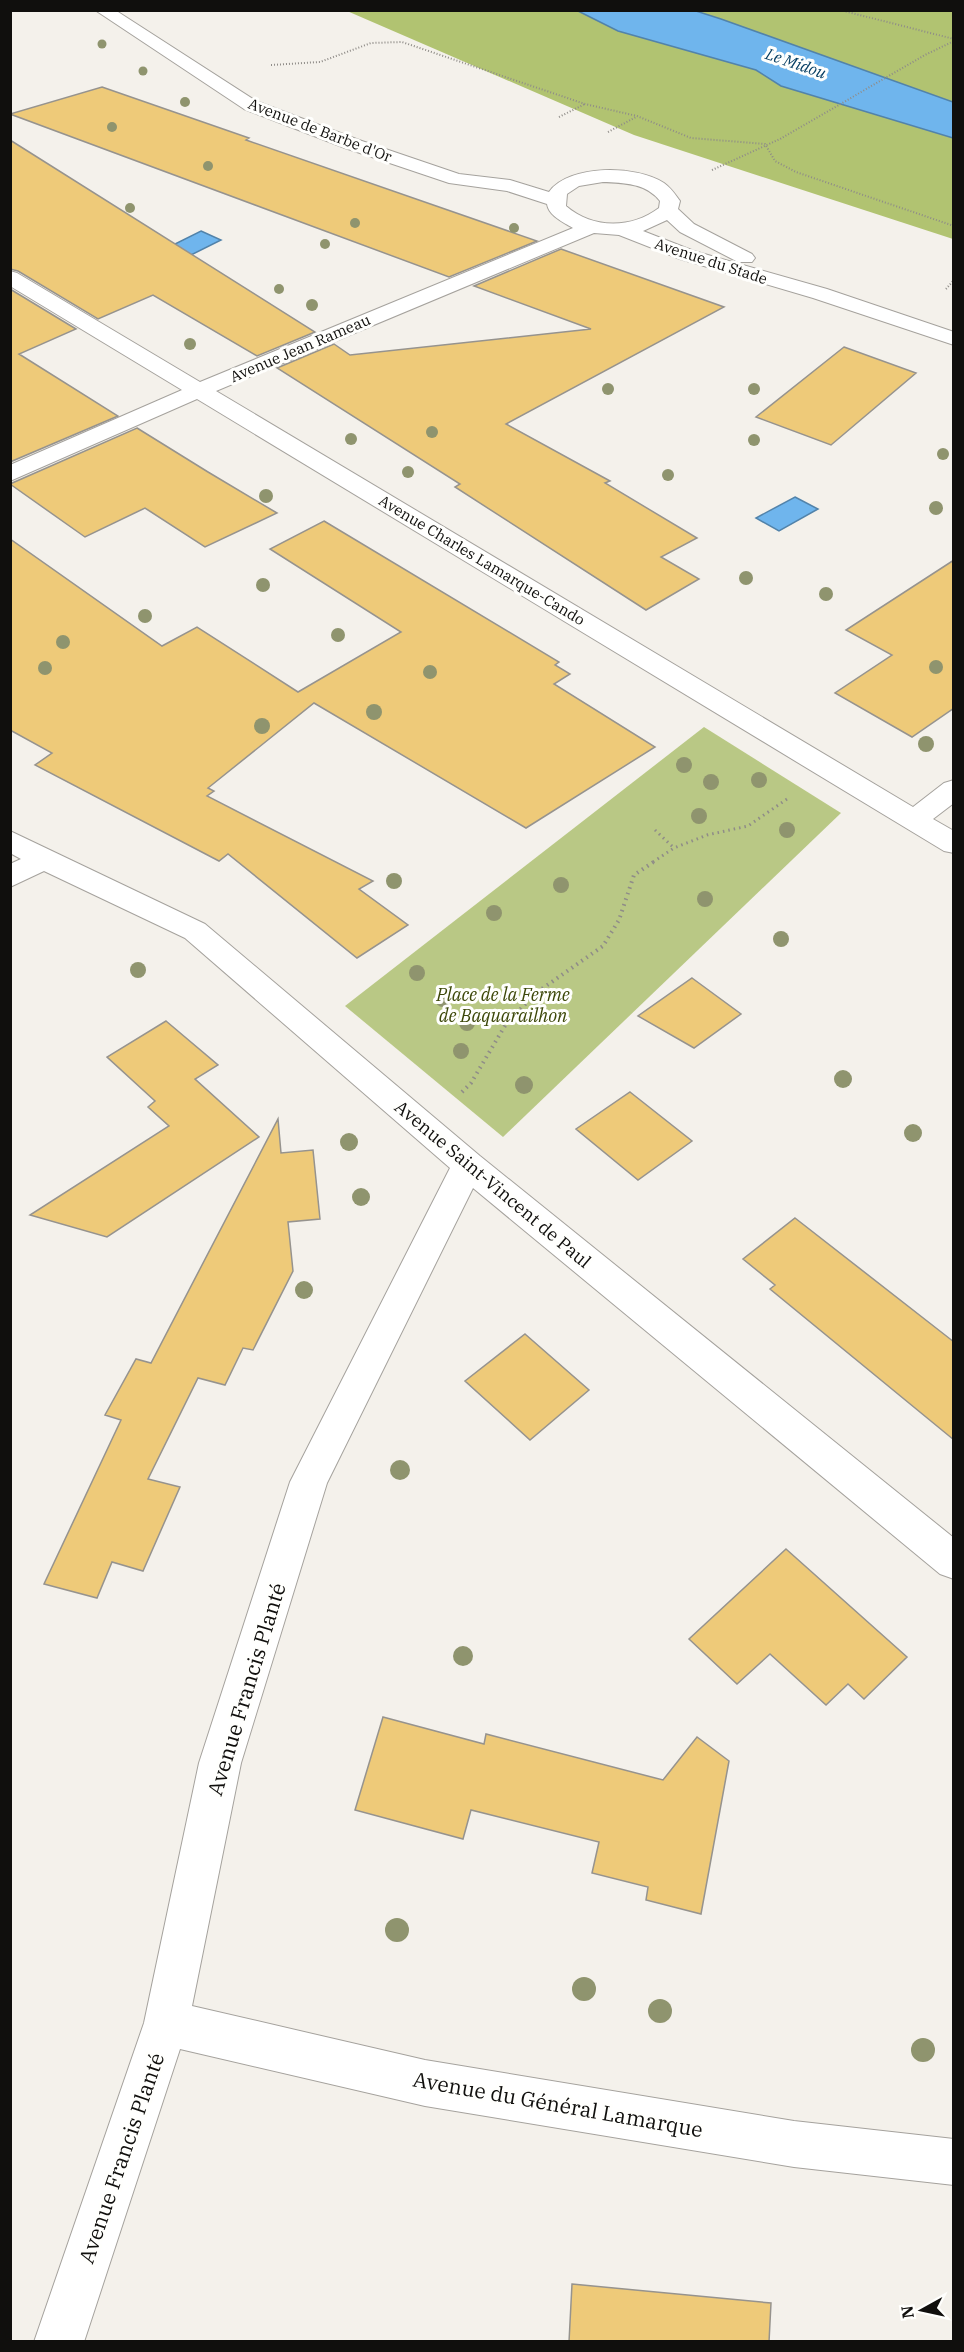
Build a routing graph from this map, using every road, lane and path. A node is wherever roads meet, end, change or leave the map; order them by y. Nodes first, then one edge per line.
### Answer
1 (103, 10) edge
2 (840, 10) edge
3 (954, 40) edge
4 (263, 67) dead end
5 (585, 104) junction
6 (637, 116) junction
7 (559, 117) dead end
8 (606, 133) dead end
9 (765, 144) junction
10 (712, 170) dead end
11 (557, 201) junction
12 (668, 210) junction
13 (954, 226) edge
14 (592, 227) junction
15 (622, 229) junction
16 (10, 277) edge
17 (802, 289) junction
18 (954, 339) edge
19 (199, 390) junction
20 (10, 474) edge
21 (820, 764) junction
22 (954, 789) edge
23 (914, 820) junction
24 (655, 830) dead end
25 (10, 840) edge
26 (954, 844) edge
27 (674, 848) junction
28 (43, 859) junction
29 (10, 877) edge
30 (425, 1128) junction
31 (468, 1165) junction
32 (954, 1562) edge
33 (166, 2022) junction
34 (954, 2162) edge
35 (59, 2342) edge

1 - 11 street, Avenue de Barbe d'Or
2 - 3 path
3 - 9 path
4 - 5 path
5 - 6 path
5 - 7 path
6 - 8 path
6 - 9 path
9 - 10 path
9 - 13 path
11 - 12 street
11 - 14 street
12 - 15 street
12 - 17 street, Avenue du Stade
14 - 15 street
14 - 19 street, Avenue Jean Rameau
15 - 17 street, Avenue du Stade
16 - 19 street, Avenue Charles Lamarque-Cando
17 - 18 street, Avenue du Stade
19 - 20 street, Avenue Jean Rameau
19 - 21 street, Avenue Charles Lamarque-Cando
21 - 23 street, Avenue Charles Lamarque-Cando
21 - 27 path
22 - 23 street
23 - 26 street, Avenue Charles Lamarque-Cando
24 - 27 path
25 - 28 street, Avenue Saint-Vincent de Paul
27 - 30 path
28 - 29 street
28 - 30 street, Avenue Saint-Vincent de Paul
30 - 31 street, Avenue Saint-Vincent de Paul
31 - 32 street, Avenue Saint-Vincent de Paul
31 - 33 street, Avenue Francis Planté
33 - 34 street, Avenue du Général Lamarque
33 - 35 street, Avenue Francis Planté

